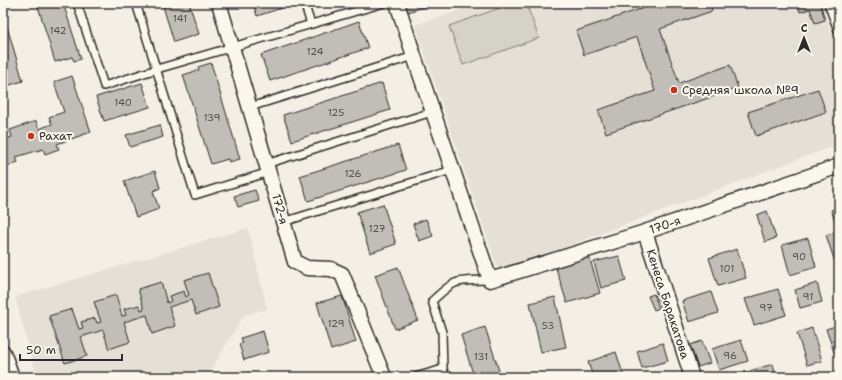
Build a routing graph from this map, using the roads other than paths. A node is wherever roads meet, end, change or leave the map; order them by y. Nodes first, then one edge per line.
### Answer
1 (77, 3) edge
2 (136, 3) edge
3 (219, 3) edge
4 (304, 3) edge
5 (384, 3) edge
6 (397, 3) edge
7 (828, 3) edge
8 (311, 24) junction
9 (839, 33) edge
10 (232, 47) junction
11 (414, 56) junction
12 (157, 69) junction
13 (250, 107) junction
14 (432, 112) junction
15 (839, 166) edge
16 (268, 168) junction
17 (452, 170) junction
18 (283, 222) junction
19 (645, 232) junction
20 (490, 280) junction
21 (3, 352) edge
22 (443, 369) junction
23 (12, 377) edge
24 (384, 377) edge
25 (415, 377) edge
26 (446, 377) edge
27 (692, 377) edge

1 - 12 lane
2 - 12 lane
3 - 10 street, 172-я
4 - 8 lane
5 - 8 lane
6 - 11 street
7 - 9 lane
8 - 10 lane
10 - 12 lane
10 - 13 street, 172-я
11 - 13 lane
11 - 14 street
12 - 16 lane
13 - 16 street, 172-я
14 - 16 lane
14 - 17 street
15 - 19 street, 170-я
16 - 18 street, 172-я
17 - 18 lane
17 - 20 street
18 - 24 street, 172-я
19 - 20 street, 170-я
19 - 27 street, Кенеса Баракатова
20 - 22 lane
21 - 23 street
22 - 25 lane
22 - 26 lane

